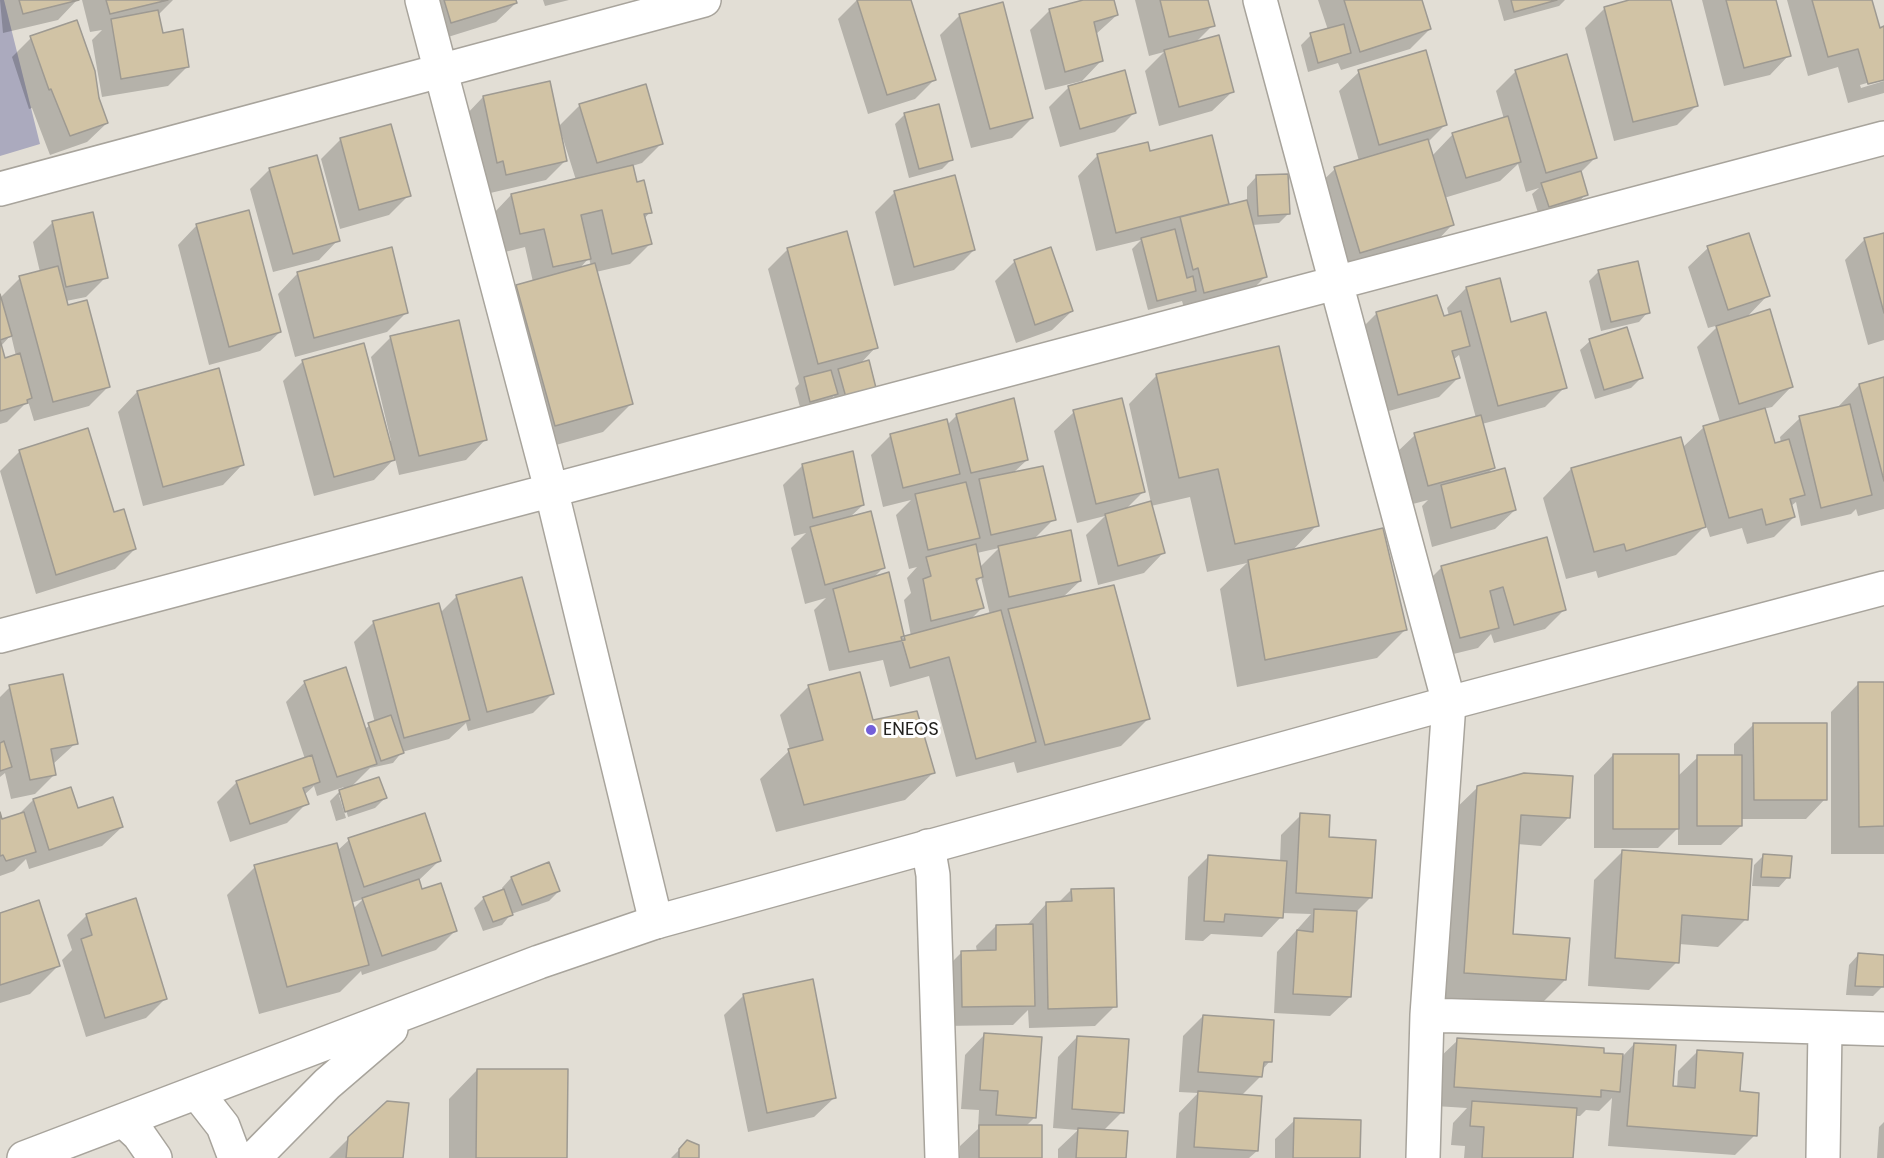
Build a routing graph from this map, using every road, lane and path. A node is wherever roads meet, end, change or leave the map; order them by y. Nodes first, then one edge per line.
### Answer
1 (422, 0) edge
2 (704, 0) edge
3 (1260, 0) edge
4 (441, 70) junction
5 (1884, 138) edge
6 (0, 189) edge
7 (1336, 282) junction
8 (551, 489) junction
9 (1884, 588) edge
10 (0, 636) edge
11 (1449, 703) junction
12 (928, 846) junction
13 (656, 922) junction
14 (431, 1004) junction
15 (1427, 1015) junction
16 (1825, 1029) junction
17 (1884, 1029) edge
18 (198, 1094) junction
19 (124, 1121) junction
20 (24, 1158) edge
21 (155, 1158) edge
22 (235, 1158) edge
23 (254, 1158) edge
24 (942, 1158) edge
25 (1423, 1158) edge
26 (1823, 1158) edge

1 - 4 street
2 - 4 street
3 - 7 street
4 - 6 street
4 - 8 street
5 - 7 street
7 - 8 street
7 - 11 street
8 - 10 street
8 - 13 street
9 - 11 street
11 - 12 street
11 - 15 street
12 - 13 street
12 - 24 street
13 - 14 street
14 - 18 street
14 - 23 street
15 - 16 street
15 - 25 street
16 - 17 street
16 - 26 street
18 - 19 street
18 - 22 street
19 - 20 street
19 - 21 street

